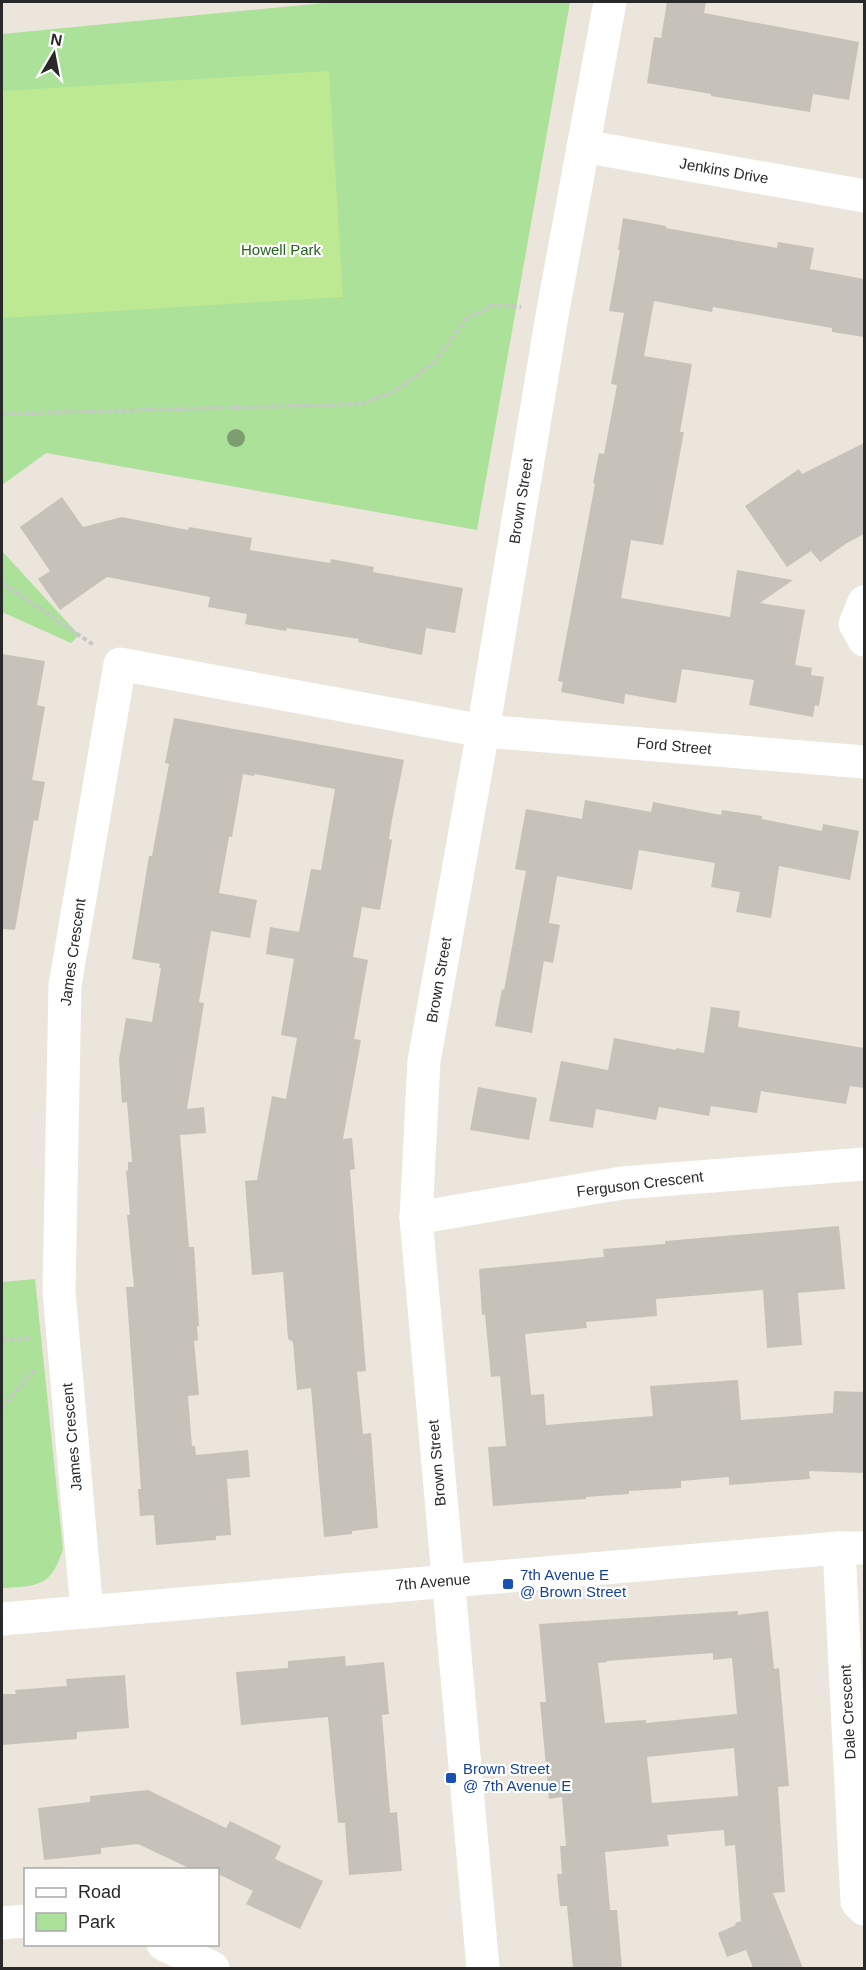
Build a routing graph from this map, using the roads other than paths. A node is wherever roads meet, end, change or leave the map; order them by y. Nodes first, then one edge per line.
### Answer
1 (610, 2) edge
2 (583, 146) junction
3 (864, 196) edge
4 (864, 602) edge
5 (864, 640) edge
6 (483, 731) junction
7 (864, 762) edge
8 (864, 1164) edge
9 (416, 1218) junction
10 (852, 1548) edge
11 (447, 1580) junction
12 (87, 1612) junction
13 (2, 1619) edge
14 (864, 1909) edge
15 (24, 1921) edge
16 (2, 1923) edge
17 (167, 1946) edge
18 (213, 1968) edge
19 (483, 1968) edge

1 - 2 street, Brown Street
2 - 3 street, Jenkins Drive
2 - 6 street, Brown Street
4 - 5 street
6 - 7 street, Ford Street
6 - 9 street, Brown Street
6 - 12 street, James Crescent
8 - 9 street, Ferguson Crescent
9 - 11 street, Brown Street
10 - 11 street, 7th Avenue
10 - 14 street, Dale Crescent
11 - 12 street, 7th Avenue
11 - 19 street, Brown Street
12 - 13 street, 7th Avenue
15 - 16 street
17 - 18 street

